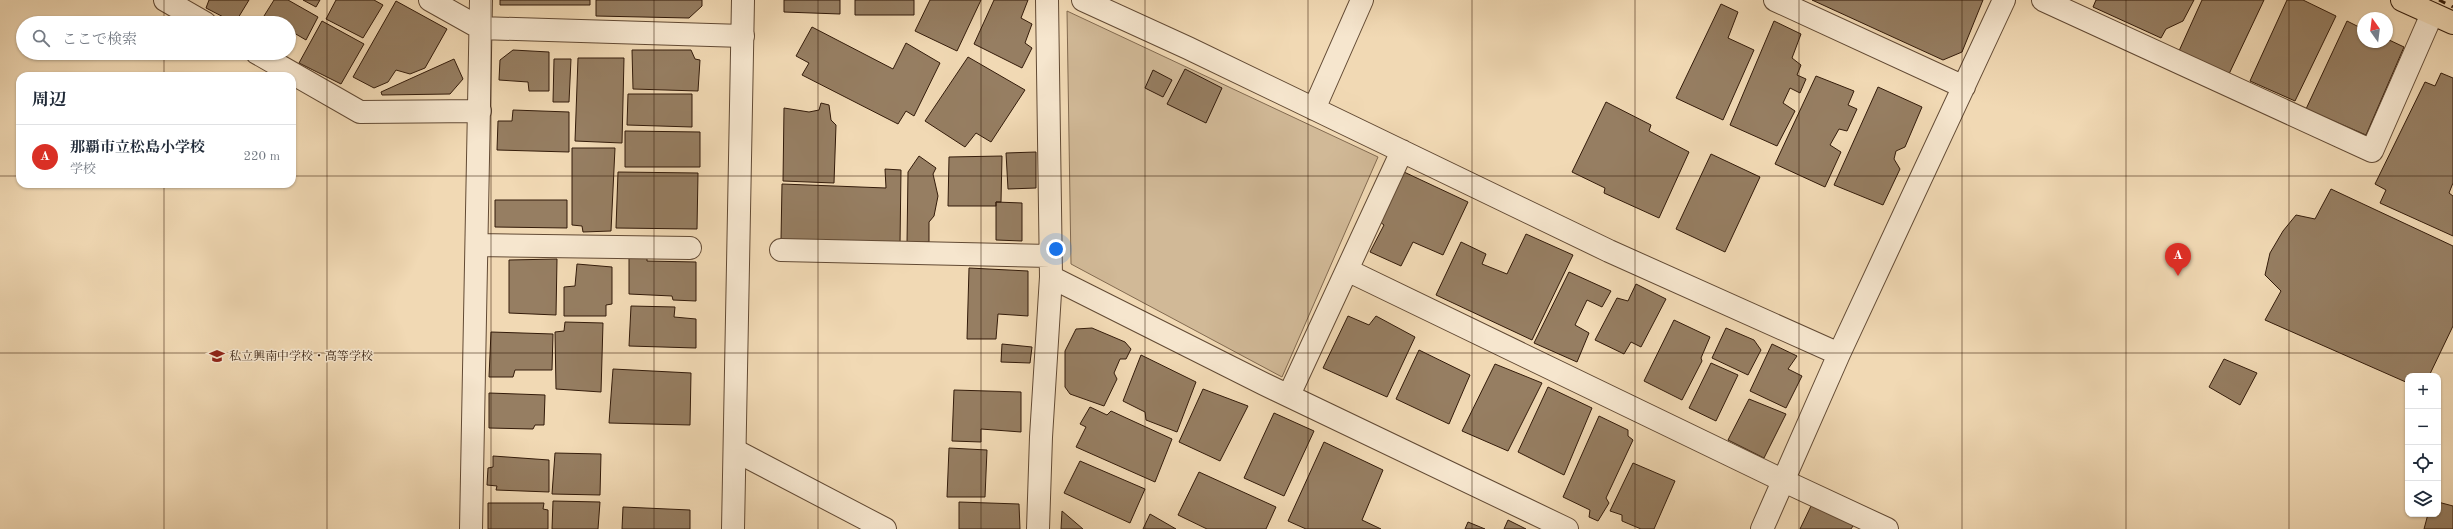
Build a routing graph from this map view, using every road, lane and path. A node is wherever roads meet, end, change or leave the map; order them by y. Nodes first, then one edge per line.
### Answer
1 (165, 0) edge
2 (430, 0) edge
3 (481, 0) edge
4 (743, 0) edge
5 (1047, 0) edge
6 (1083, 0) edge
7 (1362, 0) edge
8 (1775, 0) edge
9 (2004, 0) edge
10 (2043, 0) edge
11 (2402, 0) edge
12 (2432, 14) junction
13 (193, 16) edge
14 (2453, 24) edge
15 (480, 28) junction
16 (743, 36) junction
17 (269, 60) edge
18 (290, 72) edge
19 (296, 75) edge
20 (1964, 87) junction
21 (1314, 109) junction
22 (480, 111) junction
23 (1402, 151) junction
24 (477, 245) junction
25 (690, 248) dead end
26 (781, 250) dead end
27 (1050, 267) junction
28 (1347, 270) junction
29 (1839, 354) junction
30 (1289, 395) junction
31 (736, 451) junction
32 (1784, 482) junction
33 (471, 529) edge
34 (733, 529) edge
35 (885, 529) edge
36 (1038, 529) edge
37 (1566, 529) edge
38 (1762, 529) edge
39 (1887, 529) edge

1 - 13 street
2 - 15 street
3 - 15 street
4 - 16 street
5 - 27 street
6 - 21 street
7 - 21 street
8 - 20 street
9 - 20 street
10 - 12 street
11 - 12 main road
12 - 14 main road
15 - 16 street
15 - 22 street
16 - 31 street
17 - 18 street
19 - 22 street
20 - 29 street
21 - 23 street
22 - 24 street
23 - 28 street
23 - 29 street
24 - 25 street
24 - 33 street
26 - 27 street
27 - 30 street
27 - 36 street
28 - 30 street
28 - 32 street
29 - 32 street
30 - 37 street
31 - 34 street
31 - 35 street
32 - 38 street
32 - 39 street

